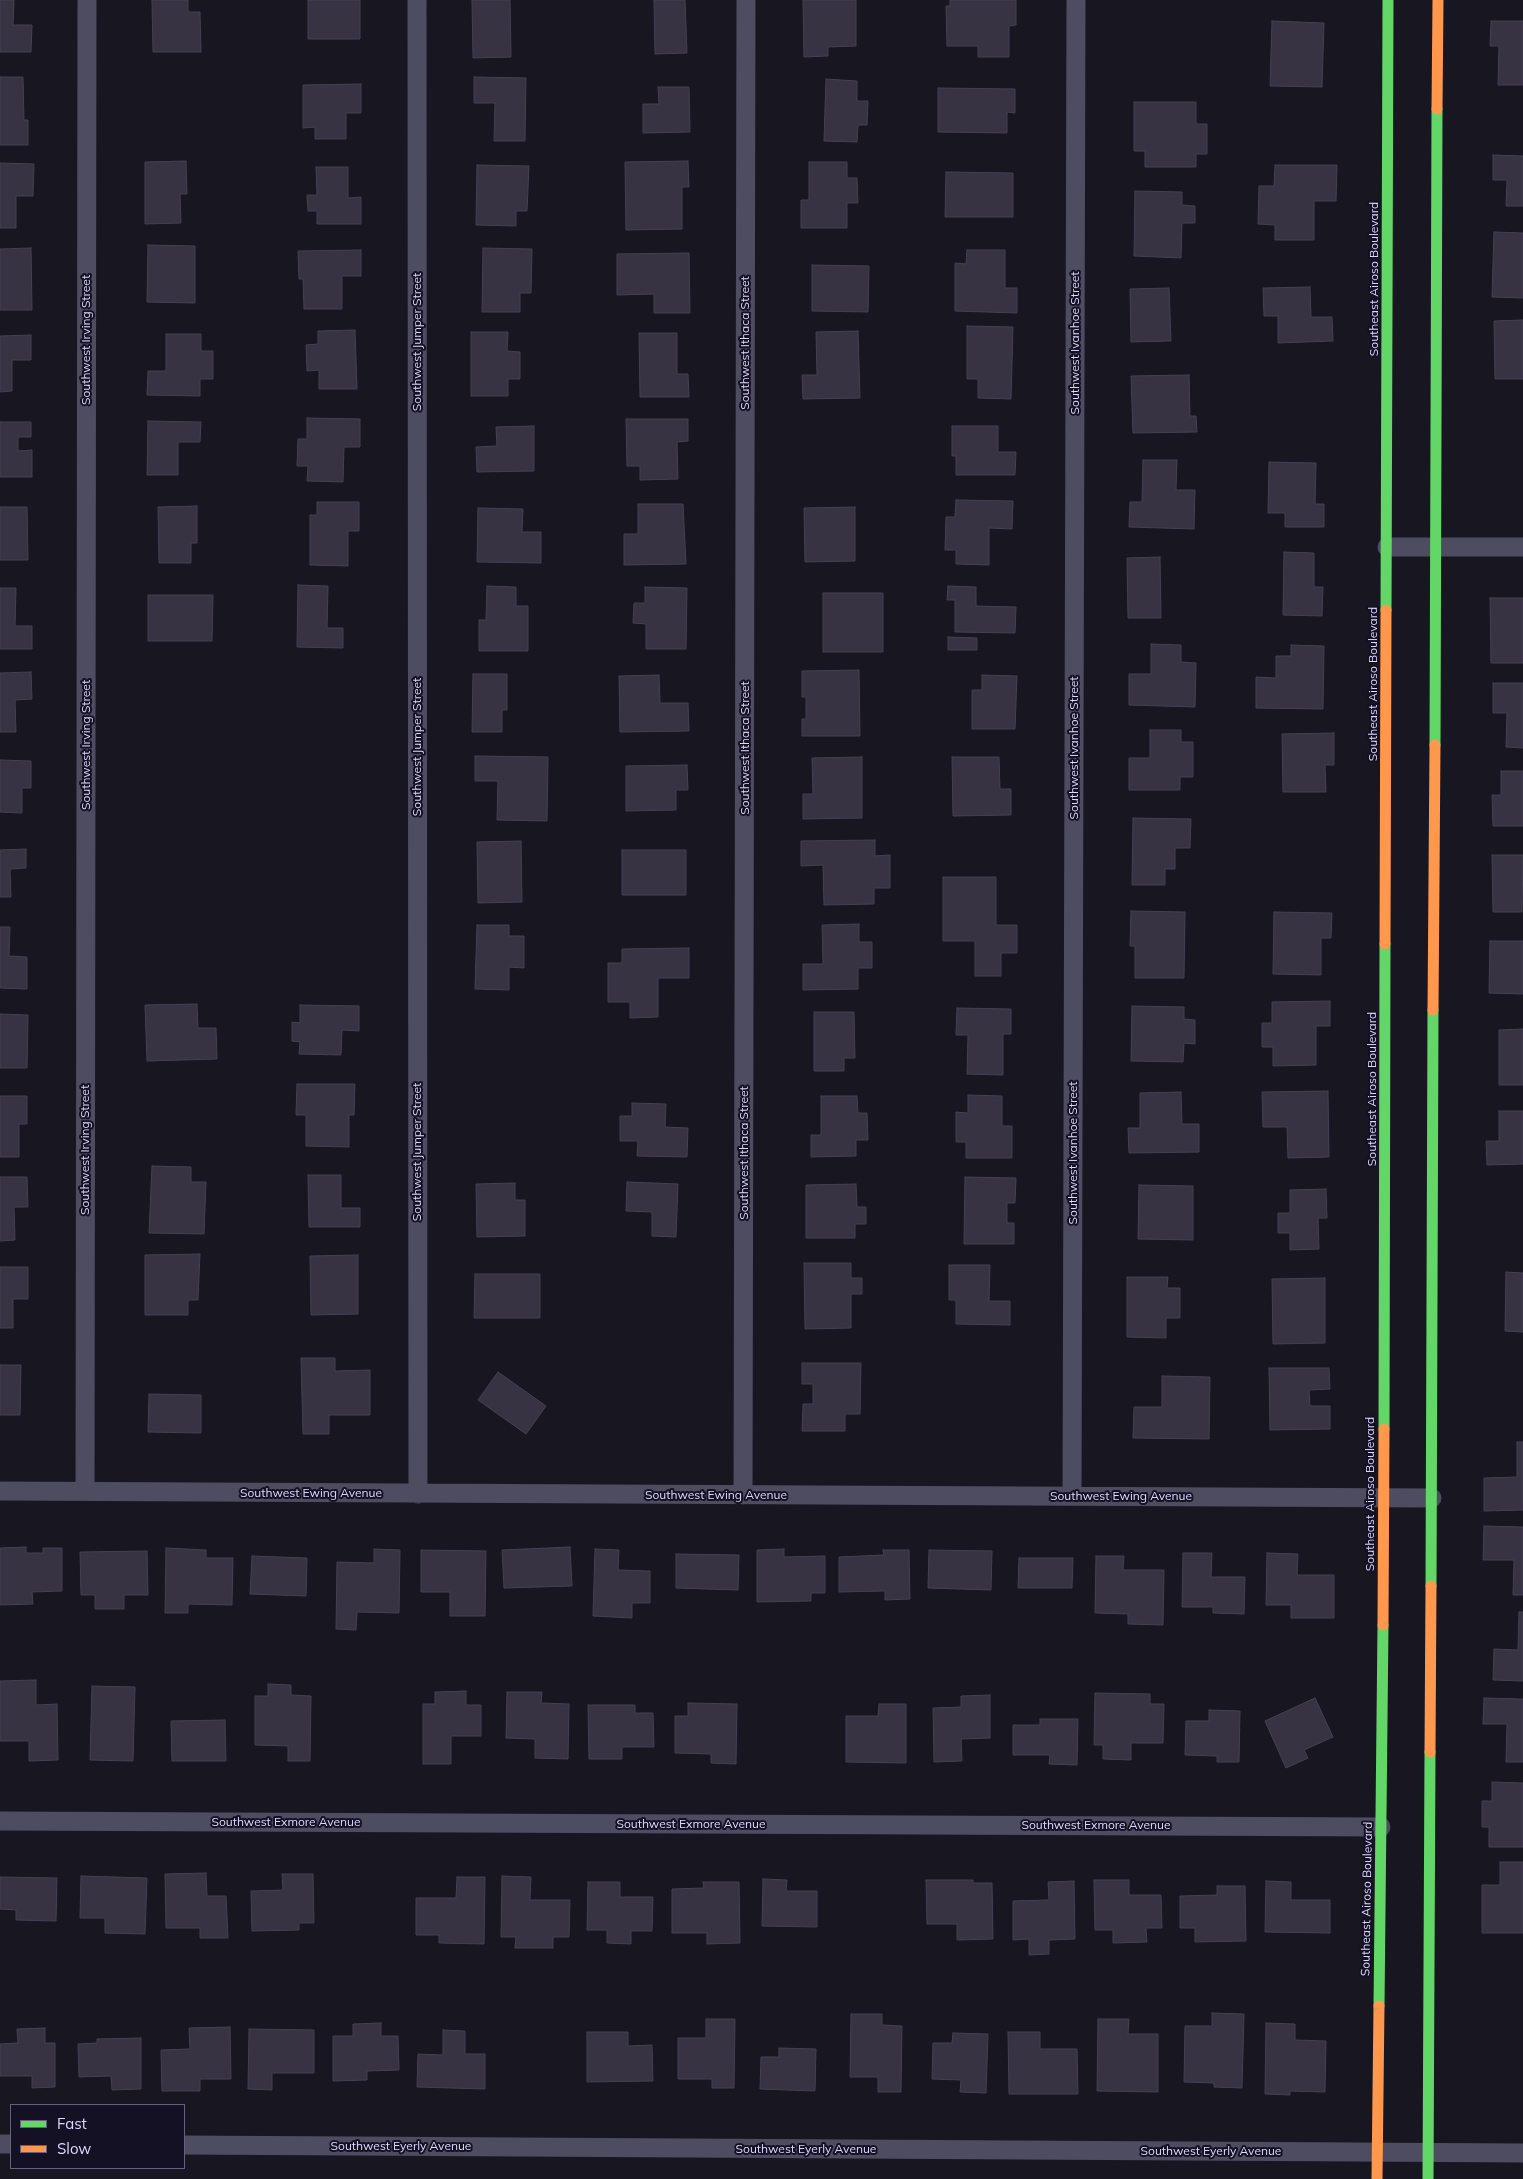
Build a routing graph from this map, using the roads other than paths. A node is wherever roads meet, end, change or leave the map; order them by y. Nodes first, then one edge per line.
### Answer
1 (87, 0) edge
2 (417, 0) edge
3 (746, 0) edge
4 (1076, 0) edge
5 (1388, 0) edge
6 (1438, 0) edge
7 (1387, 546) junction
8 (1435, 546) junction
9 (1523, 547) edge
10 (0, 1491) edge
11 (85, 1491) junction
12 (418, 1494) junction
13 (1072, 1495) junction
14 (743, 1496) junction
15 (1384, 1498) junction
16 (1432, 1498) junction
17 (0, 1821) edge
18 (1381, 1827) junction
19 (185, 2145) edge
20 (1428, 2151) junction
21 (1377, 2152) junction
22 (1523, 2153) edge
23 (1377, 2179) edge
24 (1428, 2179) edge

1 - 11 street, Southwest Irving Street
2 - 12 street, Southwest Jumper Street
3 - 14 street, Southwest Ithaca Street
4 - 13 street, Southwest Ivanhoe Street
5 - 7 main road, Southeast Airoso Boulevard
6 - 8 main road
7 - 8 street
7 - 15 main road, Southeast Airoso Boulevard
8 - 9 street
8 - 16 main road
10 - 11 street, Southwest Ewing Avenue
11 - 12 street, Southwest Ewing Avenue
12 - 14 street, Southwest Ewing Avenue
13 - 14 street, Southwest Ewing Avenue
13 - 15 street, Southwest Ewing Avenue
15 - 16 street, Southwest Ewing Avenue
15 - 18 main road, Southeast Airoso Boulevard
16 - 20 main road
17 - 18 street, Southwest Exmore Avenue
18 - 21 main road, Southeast Airoso Boulevard
19 - 21 street, Southwest Eyerly Avenue
20 - 21 street, Southwest Eyerly Avenue
20 - 22 street, Southwest Eyerly Avenue
20 - 24 main road
21 - 23 main road, Southeast Airoso Boulevard

